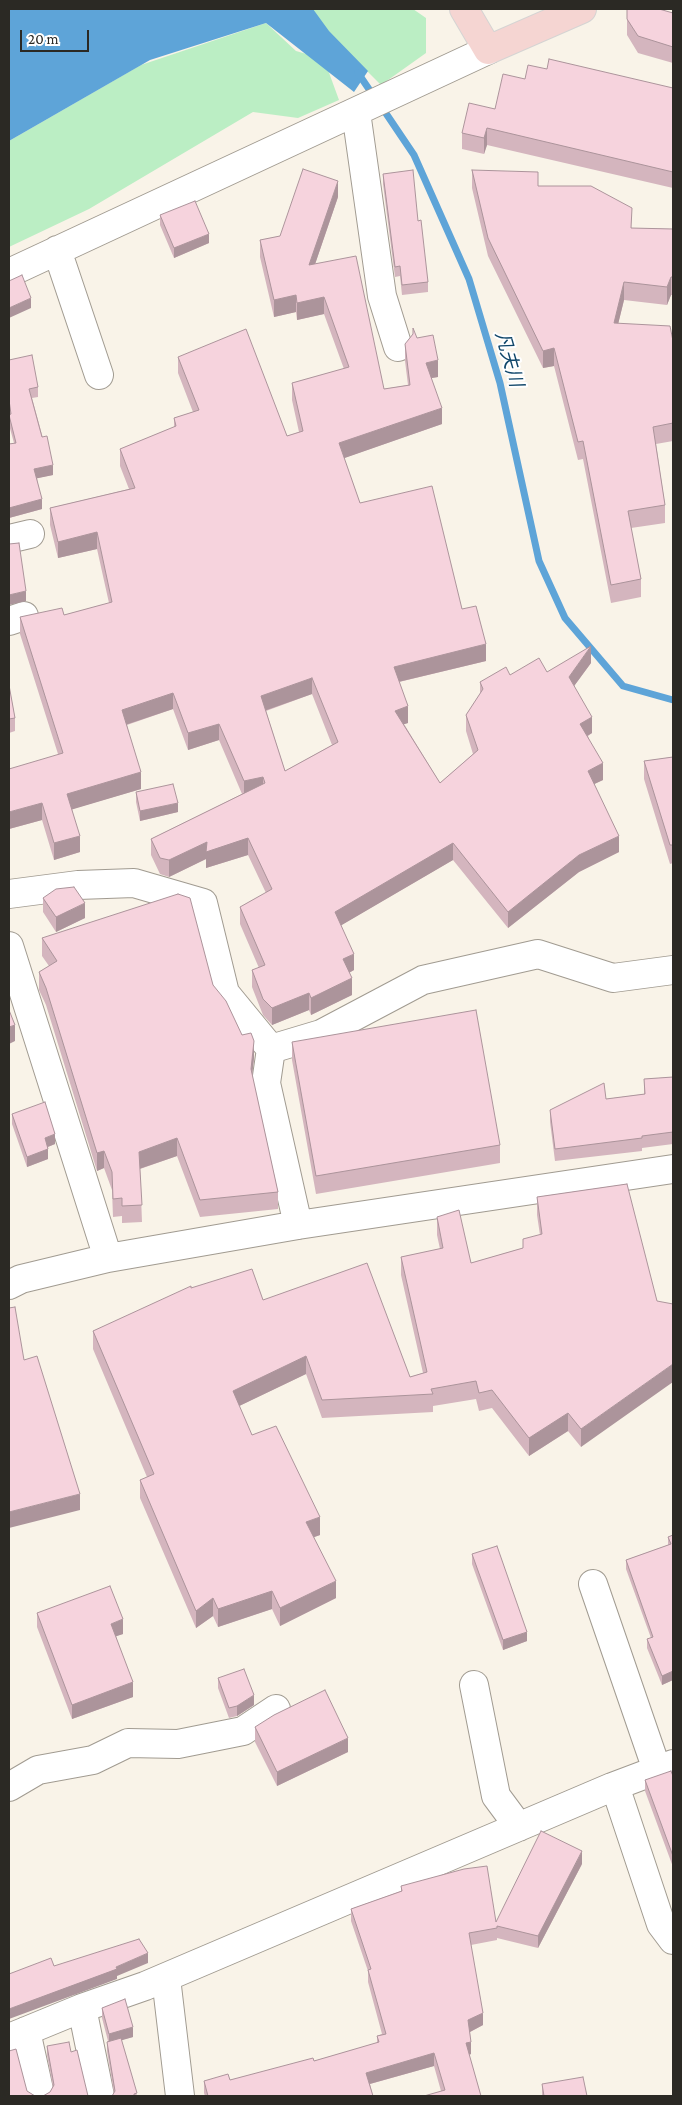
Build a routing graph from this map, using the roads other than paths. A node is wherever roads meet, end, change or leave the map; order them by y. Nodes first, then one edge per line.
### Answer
1 (464, 9) edge
2 (582, 9) edge
3 (488, 50) junction
4 (359, 111) junction
5 (57, 250) junction
6 (9, 273) edge
7 (398, 347) dead end
8 (99, 375) dead end
9 (9, 894) edge
10 (9, 946) edge
11 (673, 970) edge
12 (271, 1050) junction
13 (673, 1169) edge
14 (298, 1225) junction
15 (108, 1258) junction
16 (13, 1280) edge
17 (593, 1584) dead end
18 (474, 1685) dead end
19 (276, 1709) dead end
20 (669, 1766) edge
21 (615, 1786) junction
22 (9, 1788) edge
23 (519, 1827) junction
24 (673, 1940) edge
25 (155, 1982) junction
26 (82, 2008) junction
27 (18, 2035) edge
28 (39, 2090) dead end
29 (100, 2096) edge
30 (161, 2096) edge
31 (180, 2096) edge

1 - 3 main road
2 - 3 main road
3 - 4 street
4 - 5 street
4 - 7 street
5 - 6 street
5 - 8 street
9 - 12 street
10 - 15 street
11 - 12 street
12 - 14 street
13 - 14 street
14 - 15 street
15 - 16 street
17 - 20 street
18 - 23 street
19 - 22 street
20 - 21 street
21 - 23 street
21 - 24 street
23 - 25 street
25 - 26 street
25 - 30 street
25 - 31 street
26 - 27 street
26 - 29 street
27 - 28 street

